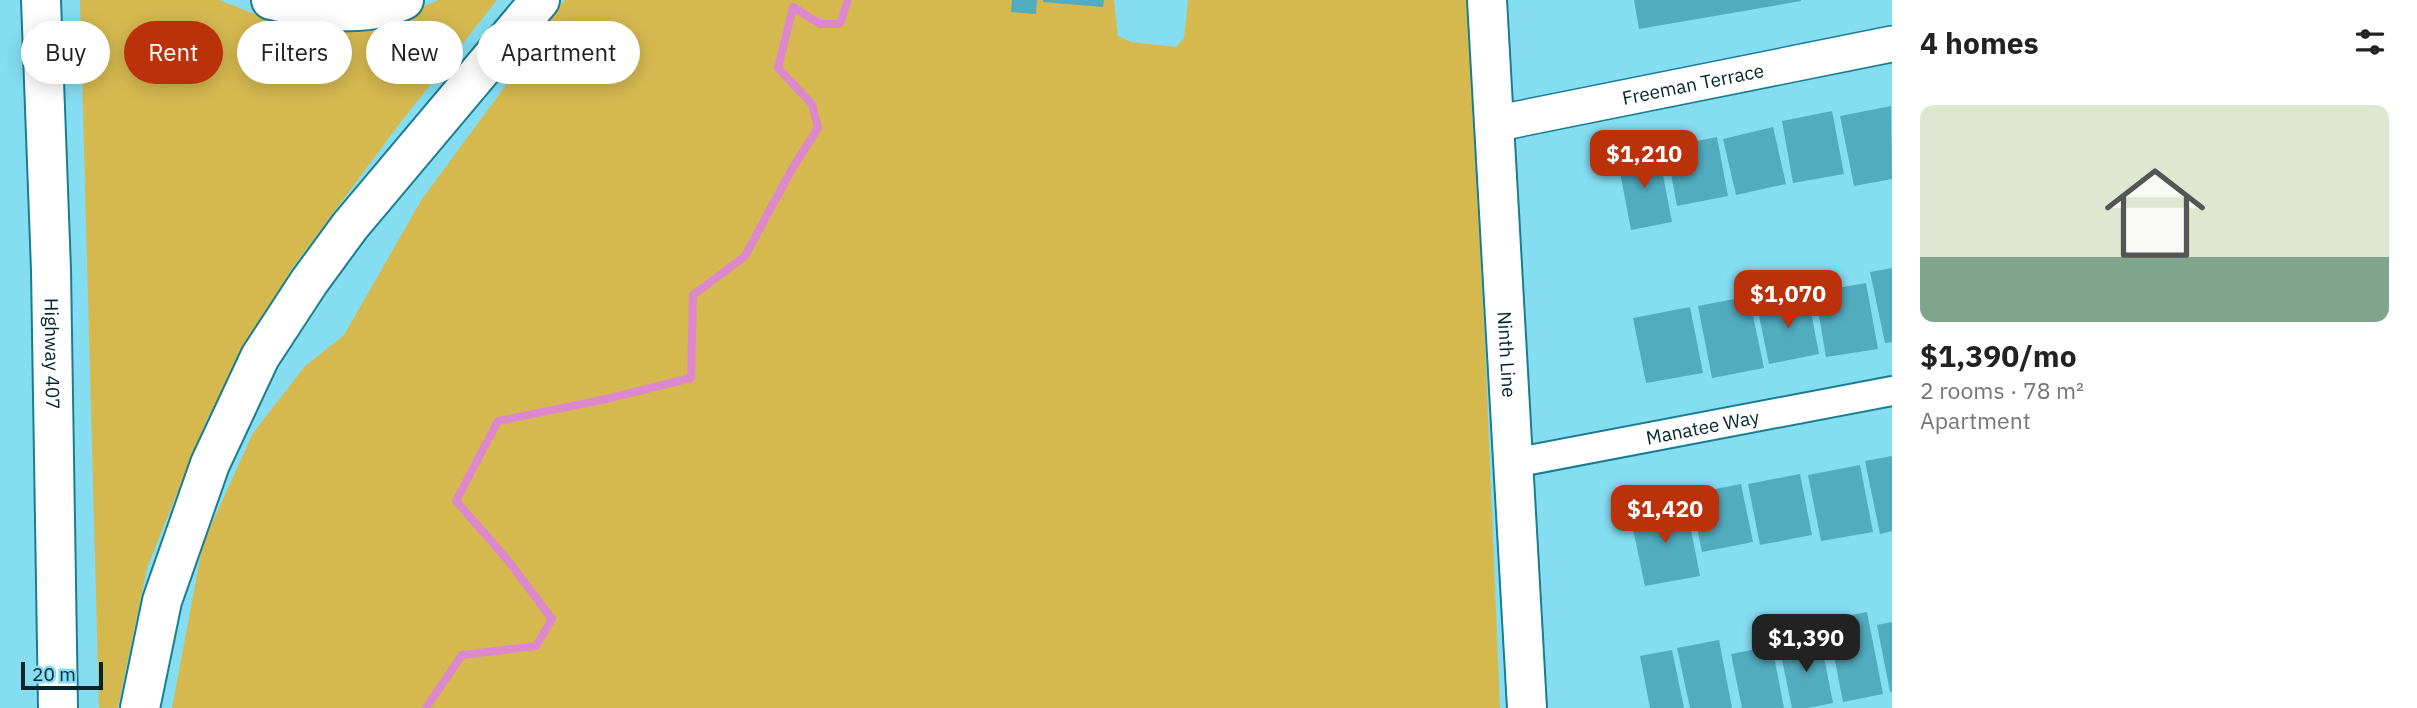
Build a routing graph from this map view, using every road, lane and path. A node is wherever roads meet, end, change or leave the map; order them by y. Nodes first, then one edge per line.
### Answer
1 (41, 0) edge
2 (271, 0) edge
3 (404, 0) edge
4 (540, 0) edge
5 (1487, 0) edge
6 (1892, 44) edge
7 (1494, 124) junction
8 (1892, 391) edge
9 (1514, 463) junction
10 (58, 708) edge
11 (140, 708) edge
12 (1527, 708) edge

1 - 10 main road, Highway 407
2 - 3 main road
4 - 11 main road
5 - 7 main road, Ninth Line
6 - 7 street, Freeman Terrace
7 - 9 main road, Ninth Line
8 - 9 street, Manatee Way
9 - 12 main road, Ninth Line

